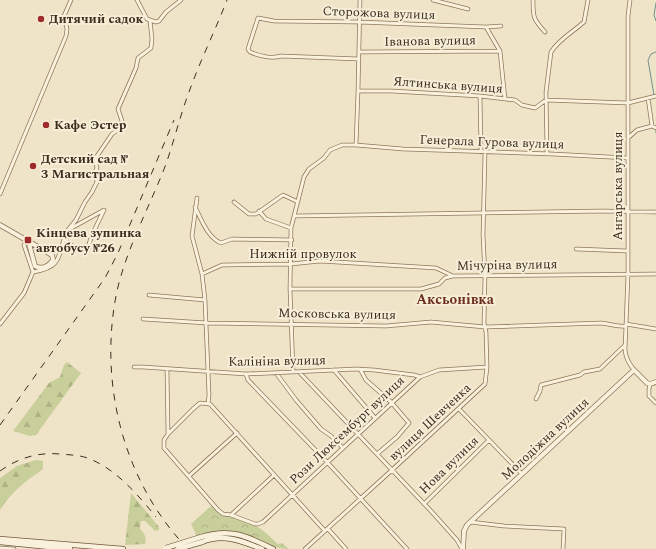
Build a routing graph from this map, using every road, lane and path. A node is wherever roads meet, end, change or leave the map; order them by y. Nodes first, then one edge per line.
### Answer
1 (71, 0) edge
2 (137, 0) edge
3 (181, 0) edge
4 (360, 0) edge
5 (433, 0) edge
6 (533, 0) edge
7 (588, 0) edge
8 (629, 0) edge
9 (468, 9) dead end
10 (150, 21) junction
11 (359, 22) junction
12 (501, 26) dead end
13 (486, 27) junction
14 (545, 32) dead end
15 (500, 50) junction
16 (359, 52) junction
17 (359, 59) junction
18 (358, 91) junction
19 (480, 96) junction
20 (655, 96) edge
21 (648, 98) junction
22 (505, 99) junction
23 (546, 100) junction
24 (628, 103) junction
25 (654, 127) edge
26 (628, 138) junction
27 (356, 145) junction
28 (483, 152) junction
29 (547, 154) junction
30 (628, 158) junction
31 (0, 194) edge
32 (197, 198) dead end
33 (234, 202) dead end
34 (298, 202) junction
35 (195, 207) junction
36 (259, 211) junction
37 (483, 212) junction
38 (628, 212) junction
39 (656, 212) edge
40 (294, 216) junction
41 (0, 225) edge
42 (291, 228) junction
43 (68, 230) junction
44 (64, 239) junction
45 (28, 240) junction
46 (292, 240) junction
47 (24, 246) dead end
48 (576, 249) dead end
49 (628, 251) junction
50 (291, 264) junction
51 (33, 272) junction
52 (202, 274) junction
53 (628, 274) junction
54 (656, 274) edge
55 (485, 275) junction
56 (453, 276) junction
57 (290, 289) junction
58 (149, 295) dead end
59 (205, 300) junction
60 (143, 319) dead end
61 (207, 323) junction
62 (0, 324) edge
63 (291, 324) junction
64 (626, 325) junction
65 (485, 327) junction
66 (656, 329) edge
67 (625, 344) junction
68 (134, 367) dead end
69 (487, 367) junction
70 (167, 369) junction
71 (360, 369) junction
72 (334, 370) junction
73 (634, 370) junction
74 (208, 371) junction
75 (293, 371) junction
76 (299, 372) junction
77 (276, 373) junction
78 (246, 374) junction
79 (420, 376) junction
80 (656, 382) edge
81 (650, 384) junction
82 (536, 399) dead end
83 (391, 402) junction
84 (656, 403) edge
85 (209, 404) junction
86 (459, 409) junction
87 (375, 418) junction
88 (237, 433) junction
89 (168, 434) junction
90 (358, 434) junction
91 (489, 440) junction
92 (343, 448) junction
93 (377, 454) junction
94 (327, 462) junction
95 (392, 470) junction
96 (522, 474) junction
97 (274, 475) junction
98 (189, 476) junction
99 (292, 495) junction
100 (360, 500) junction
101 (424, 504) junction
102 (231, 515) junction
103 (470, 522) junction
104 (326, 530) junction
105 (0, 539) edge
106 (202, 539) junction
107 (0, 542) edge
108 (0, 548) edge
109 (164, 548) edge
110 (14, 549) edge
111 (70, 549) edge
112 (123, 549) edge
113 (178, 549) edge
114 (262, 549) edge
115 (273, 549) edge
116 (305, 549) edge
117 (346, 549) edge
118 (407, 549) edge
119 (463, 549) edge
120 (563, 549) edge

1 - 31 street
2 - 10 street
3 - 10 street
4 - 11 street
5 - 9 street
6 - 14 street
7 - 23 street
8 - 24 street, Ангарська вулиця
10 - 43 street
11 - 13 street, Сторожова вулиця
11 - 16 street
11 - 17 street, Сторожова вулиця
12 - 13 street, Сторожова вулиця
13 - 15 street
15 - 16 street, Іванова вулиця
15 - 22 street
16 - 17 street
17 - 18 street
18 - 19 street, Ялтинська вулиця
18 - 27 street
19 - 22 street, Ялтинська вулиця
19 - 28 street, вулиця Шевченка
20 - 21 street, Ялтинська вулиця
21 - 24 street, Ялтинська вулиця
21 - 25 street
22 - 23 street, Ялтинська вулиця
23 - 24 street, Ялтинська вулиця
23 - 29 street
24 - 26 street, Ангарська вулиця
25 - 26 street
26 - 30 street, Ангарська вулиця
27 - 28 street, Генерала Гурова вулиця
27 - 34 street, Генерала Гурова вулиця
28 - 29 street, Генерала Гурова вулиця
28 - 37 street, вулиця Шевченка
29 - 30 street, Генерала Гурова вулиця
30 - 38 street, Ангарська вулиця
32 - 35 street
33 - 36 street
34 - 36 street
34 - 40 street, Генерала Гурова вулиця
35 - 46 street
35 - 52 street
36 - 42 street
37 - 38 street
37 - 40 street
37 - 55 street, вулиця Шевченка
38 - 39 street
38 - 49 street, Ангарська вулиця
40 - 42 street, Генерала Гурова вулиця
41 - 45 street
42 - 46 street, Генерала Гурова вулиця
43 - 44 street
43 - 44 street
44 - 51 street
45 - 45 street
46 - 50 street, Генерала Гурова вулиця
47 - 51 street
48 - 49 street
49 - 53 street, Ангарська вулиця
50 - 52 street, Нижній провулок
50 - 56 street, Нижній провулок
50 - 57 street, Генерала Гурова вулиця
51 - 62 street
52 - 59 street
53 - 54 street, Мічуріна вулиця
53 - 55 street, Мічуріна вулиця
53 - 64 street, Ангарська вулиця
55 - 56 street, Мічуріна вулиця
55 - 65 street, вулиця Шевченка
56 - 57 street, Мічуріна вулиця
57 - 63 street, Генерала Гурова вулиця
58 - 59 street
59 - 61 street
60 - 61 street, Московська вулиця
61 - 63 street, Московська вулиця
61 - 74 street
63 - 65 street, Московська вулиця
63 - 75 street, Генерала Гурова вулиця
64 - 65 street, Московська вулиця
64 - 66 street, Московська вулиця
64 - 67 street, Ангарська вулиця
65 - 69 street, вулиця Шевченка
67 - 73 street, Ангарська вулиця
67 - 82 street
68 - 70 street, Калініна вулиця
69 - 79 street, Рози Люксембург вулиця
69 - 86 street, вулиця Шевченка
70 - 74 street, Калініна вулиця
70 - 89 street
71 - 72 street, Калініна вулиця
71 - 79 street, Калініна вулиця
71 - 83 street
72 - 76 street, Калініна вулиця
72 - 87 street
73 - 81 street
73 - 96 street, Молодіжна вулиця
74 - 78 street, Калініна вулиця
74 - 85 street
75 - 76 street, Калініна вулиця
75 - 77 street, Калініна вулиця
76 - 90 street
77 - 78 street, Калініна вулиця
77 - 92 street
78 - 94 street
79 - 83 street, Рози Люксембург вулиця
80 - 81 street
81 - 84 street
83 - 87 street, Рози Люксембург вулиця
83 - 93 street
85 - 88 street
85 - 89 street
86 - 91 street
86 - 95 street, вулиця Шевченка
87 - 90 street, Рози Люксембург вулиця
88 - 97 street
88 - 98 street
89 - 98 street
90 - 92 street, Рози Люксембург вулиця
90 - 93 street
91 - 96 street
91 - 101 street, Нова вулиця
92 - 94 street, Рози Люксембург вулиця
93 - 95 street
94 - 99 street, Рози Люксембург вулиця
94 - 100 street
95 - 100 street, вулиця Шевченка
95 - 101 street
96 - 103 street, Молодіжна вулиця
97 - 99 street
97 - 102 street
98 - 102 street
99 - 102 street, Рози Люксембург вулиця
99 - 104 street
100 - 104 street, вулиця Шевченка
100 - 118 street
101 - 119 street
103 - 119 street, Молодіжна вулиця
103 - 120 street
104 - 116 street, вулиця Шевченка
104 - 117 street
105 - 112 main road
106 - 109 main road, bridge
106 - 113 main road, bridge
106 - 114 main road
106 - 115 main road
107 - 111 main road
108 - 110 street

